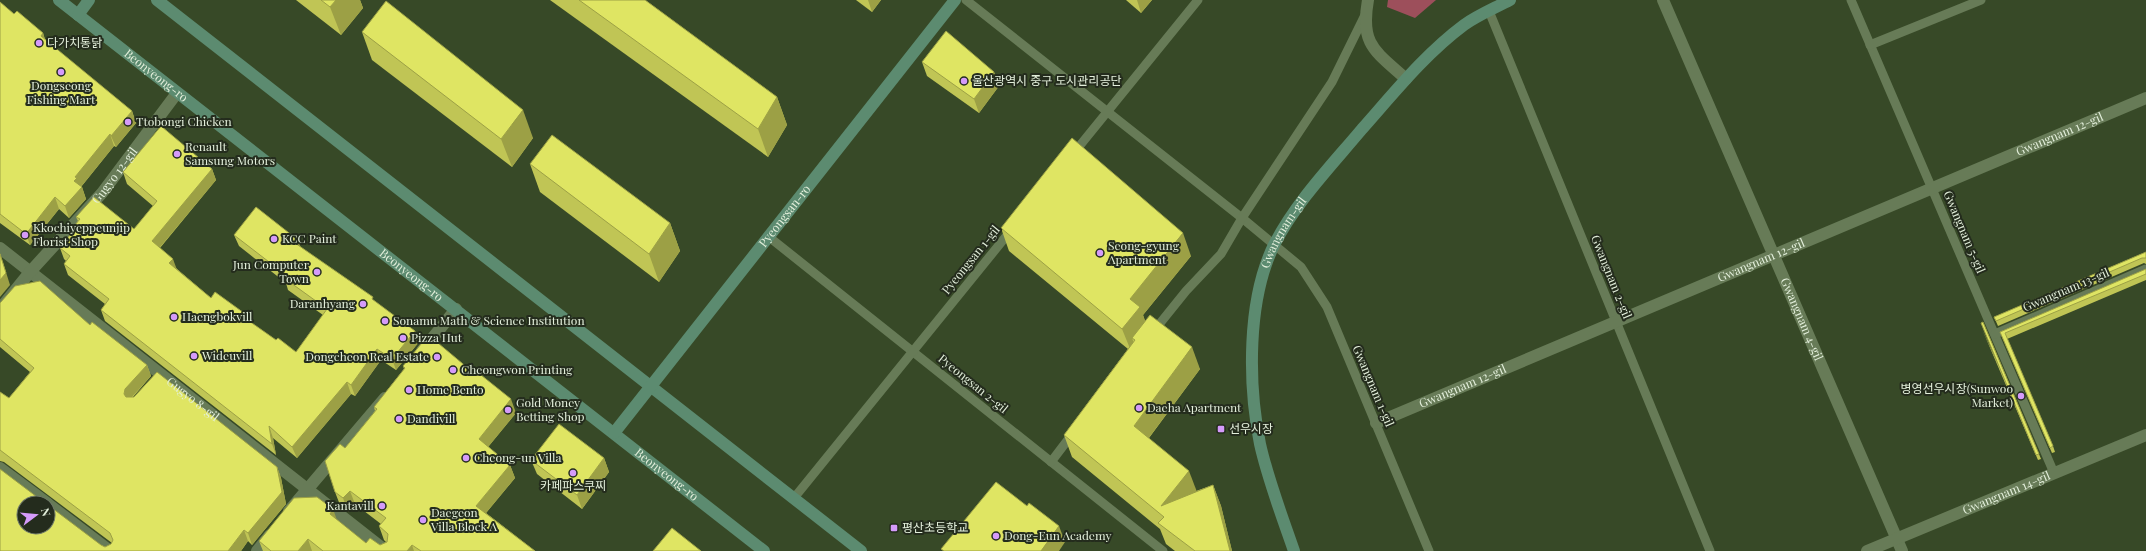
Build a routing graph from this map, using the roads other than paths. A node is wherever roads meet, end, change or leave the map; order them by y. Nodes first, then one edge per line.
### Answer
1 (59, 0) edge
2 (89, 0) edge
3 (157, 0) edge
4 (955, 0) edge
5 (966, 0) edge
6 (1198, 0) edge
7 (1368, 0) edge
8 (1510, 0) edge
9 (1664, 0) edge
10 (1851, 0) edge
11 (1981, 0) edge
12 (1489, 11) junction
13 (78, 15) junction
14 (1365, 15) junction
15 (1870, 45) junction
16 (1406, 79) junction
17 (177, 93) junction
18 (2146, 98) edge
19 (1107, 112) junction
20 (1067, 161) edge
21 (1932, 188) junction
22 (1242, 218) junction
23 (1017, 222) edge
24 (769, 236) junction
25 (1274, 246) junction
26 (0, 248) edge
27 (1774, 256) junction
28 (2146, 269) edge
29 (30, 272) junction
30 (0, 309) edge
31 (456, 309) junction
32 (1616, 322) junction
33 (1995, 334) junction
34 (1148, 339) edge
35 (912, 351) junction
36 (413, 363) edge
37 (394, 386) edge
38 (651, 386) junction
39 (1376, 423) junction
40 (1080, 425) edge
41 (614, 433) junction
42 (2146, 435) edge
43 (1051, 462) junction
44 (0, 468) edge
45 (2054, 473) junction
46 (306, 489) junction
47 (35, 495) edge
48 (794, 498) junction
49 (56, 511) edge
50 (1897, 540) junction
51 (110, 551) edge
52 (257, 551) edge
53 (386, 551) edge
54 (764, 551) edge
55 (861, 551) edge
56 (1162, 551) edge
57 (1294, 551) edge
58 (1429, 551) edge
59 (1710, 551) edge
60 (1867, 551) edge
61 (1902, 551) edge

1 - 13 main road, Beonyeong-ro
2 - 13 main road
3 - 38 main road
4 - 24 main road, Pyeongsan-ro
5 - 19 lane, Gwangnam 1-gil
6 - 19 lane
7 - 14 street
8 - 12 main road, Gwangnam-gil
9 - 27 street, Gwangnam 4-gil
10 - 15 lane, Gwangnam 5-gil
11 - 15 lane
12 - 16 main road, Gwangnam-gil
12 - 32 lane, Gwangnam 2-gil
13 - 17 main road, Beonyeong-ro
14 - 16 street
14 - 22 lane
15 - 21 lane, Gwangnam 5-gil
16 - 25 main road, Gwangnam-gil
17 - 29 street, Gugyo 12-gil
17 - 31 main road, Beonyeong-ro
18 - 21 street, Gwangnam 12-gil
19 - 20 lane
19 - 22 lane, Gwangnam 1-gil
21 - 27 street, Gwangnam 12-gil
21 - 33 lane, Gwangnam 5-gil
22 - 25 lane, Gwangnam 1-gil
22 - 34 lane
23 - 35 lane, Pyeongsan 1-gil
24 - 35 lane, Pyeongsan 2-gil
24 - 38 main road, Pyeongsan-ro
25 - 39 lane, Gwangnam 1-gil
25 - 57 main road, Gwangnam-gil
26 - 29 street, Gugyo 8-gil
27 - 32 street, Gwangnam 12-gil
27 - 50 street, Gwangnam 4-gil
28 - 33 lane, Gwangnam 13-gil
29 - 30 street, Gugyo 12-gil
29 - 46 street, Gugyo 8-gil
31 - 36 street
31 - 41 main road, Beonyeong-ro
32 - 39 street, Gwangnam 12-gil
32 - 59 lane, Gwangnam 2-gil
33 - 45 lane, Gwangnam 5-gil
35 - 43 lane, Pyeongsan 2-gil
35 - 48 lane, Pyeongsan 1-gil
37 - 46 street
38 - 41 main road, Pyeongsan-ro
38 - 48 main road
39 - 58 lane, Gwangnam 1-gil
40 - 43 lane
41 - 54 main road, Beonyeong-ro
42 - 45 street, Gwangnam 14-gil
43 - 56 lane, Pyeongsan 2-gil
44 - 47 street
45 - 50 street, Gwangnam 14-gil
46 - 52 street
46 - 53 street, Gugyo 8-gil
48 - 55 main road
49 - 51 street
50 - 60 street, Gwangnam 14-gil
50 - 61 street, Gwangnam 4-gil

